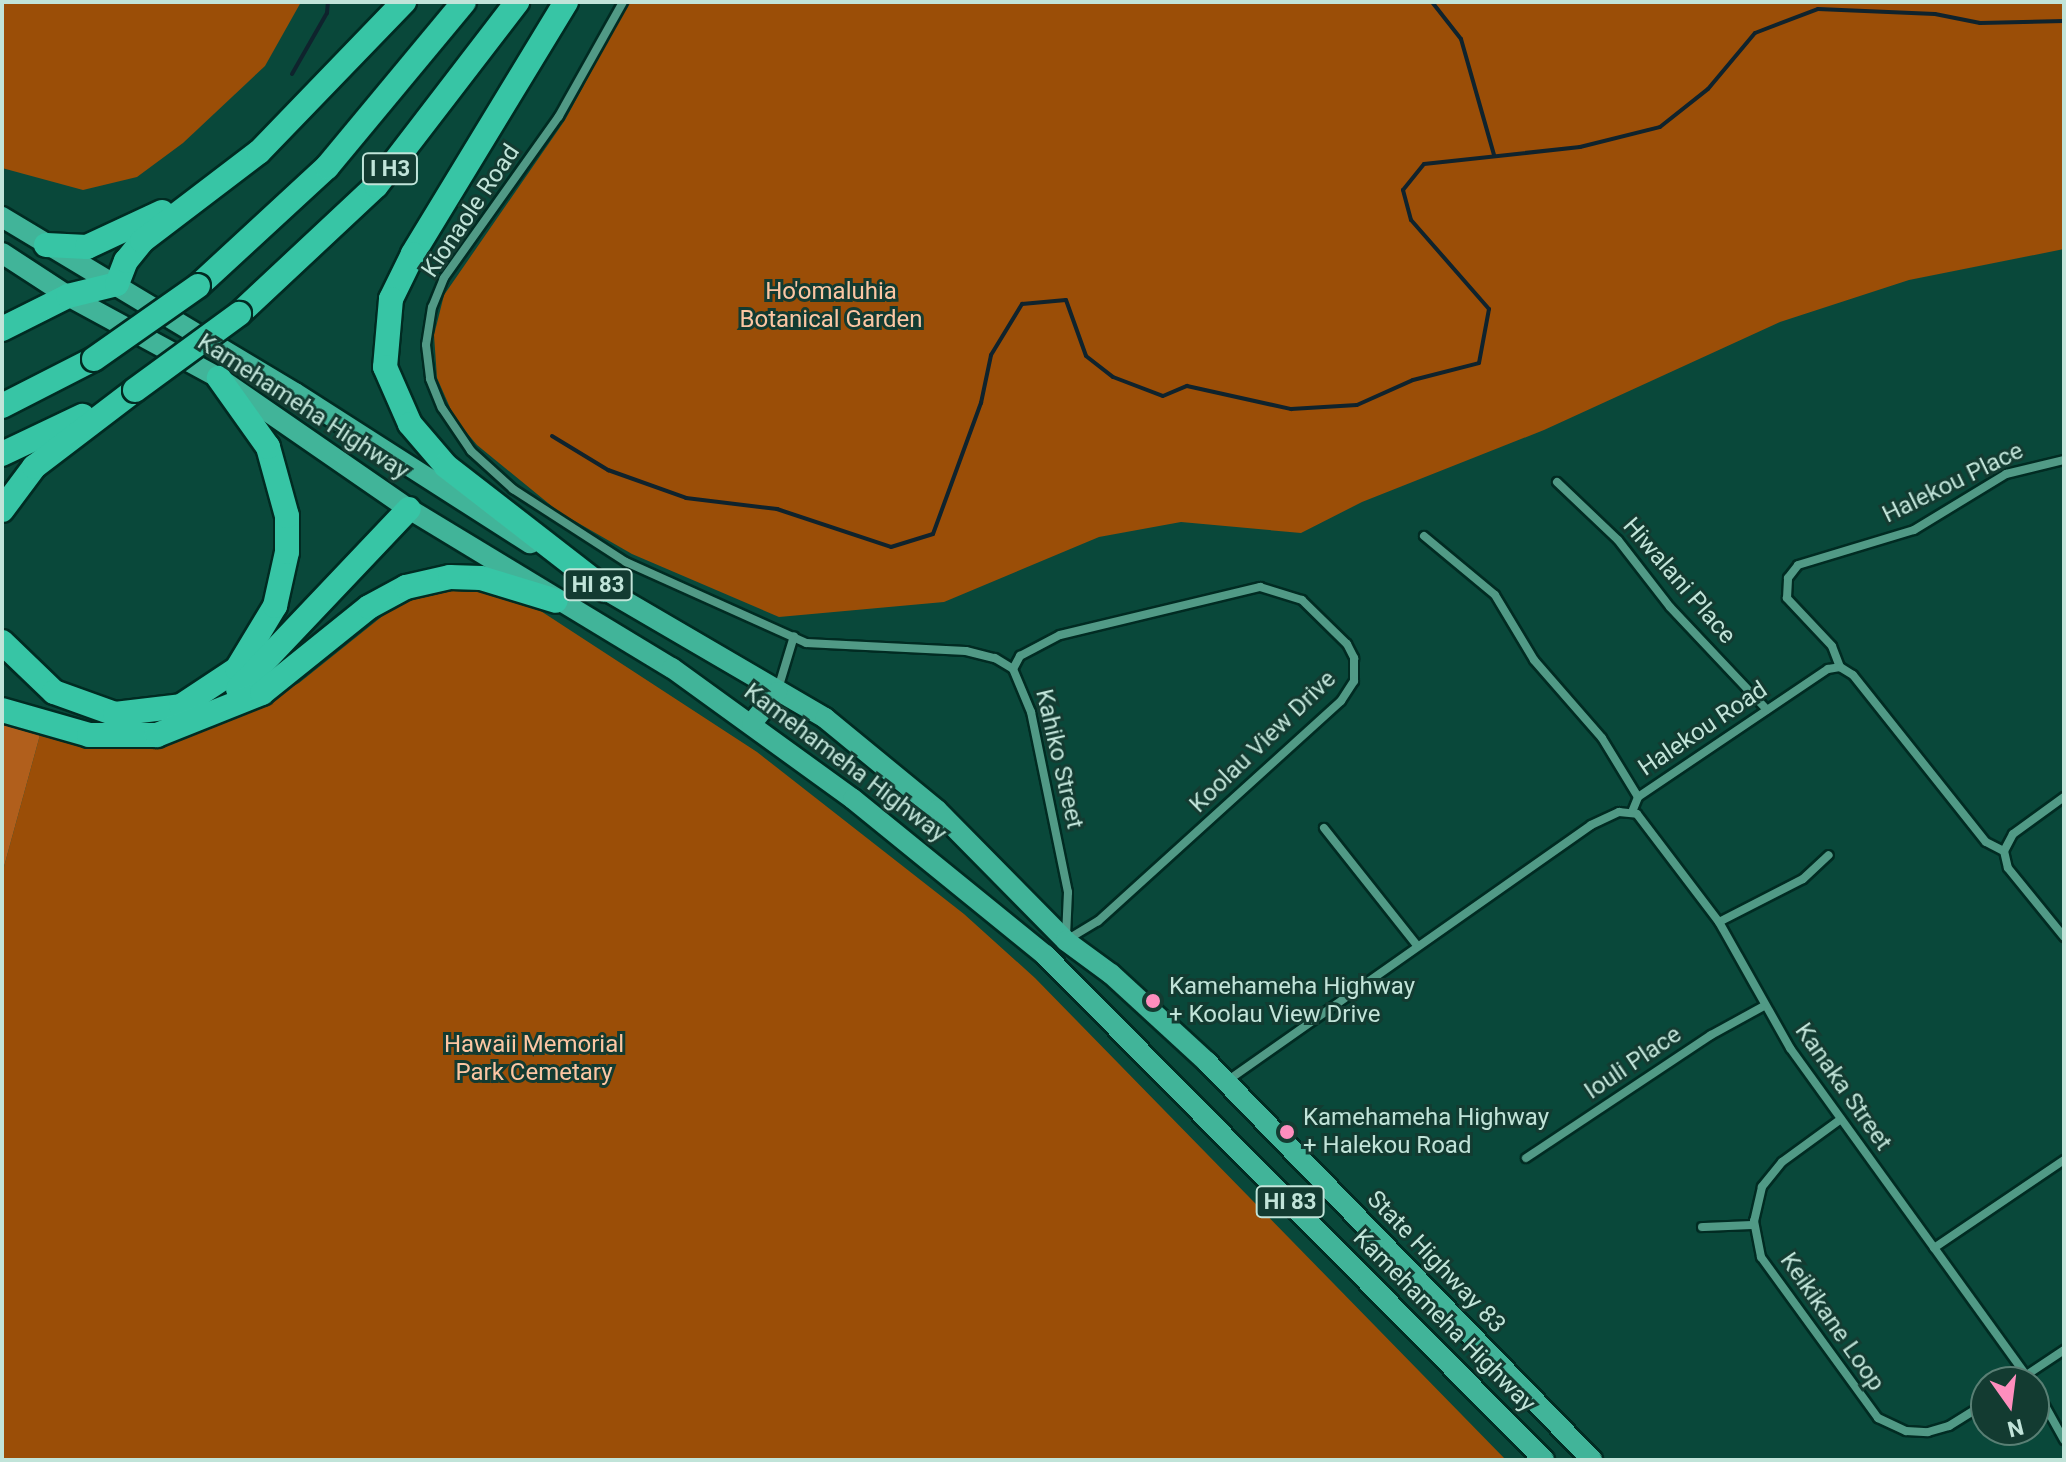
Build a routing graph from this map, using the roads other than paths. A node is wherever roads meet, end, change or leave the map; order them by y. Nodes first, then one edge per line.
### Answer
1 (404, 2) edge
2 (464, 2) edge
3 (517, 2) edge
4 (566, 2) edge
5 (623, 2) edge
6 (259, 152) junction
7 (2, 217) edge
8 (46, 245) junction
9 (2, 253) edge
10 (117, 284) junction
11 (68, 296) junction
12 (2, 329) edge
13 (219, 378) junction
14 (135, 390) junction
15 (2, 406) edge
16 (2, 454) edge
17 (2064, 460) edge
18 (420, 475) junction
19 (1557, 482) dead end
20 (409, 509) junction
21 (2, 510) edge
22 (1424, 536) dead end
23 (606, 590) junction
24 (556, 601) junction
25 (794, 636) junction
26 (2, 642) edge
27 (1840, 667) junction
28 (1013, 669) junction
29 (777, 692) junction
30 (224, 709) junction
31 (2, 710) edge
32 (1767, 710) junction
33 (752, 723) junction
34 (1638, 797) junction
35 (2064, 797) edge
36 (1632, 812) junction
37 (1324, 828) dead end
38 (2004, 851) junction
39 (1829, 855) dead end
40 (1719, 922) junction
41 (2064, 937) edge
42 (1066, 941) junction
43 (1416, 944) junction
44 (1045, 955) junction
45 (1764, 1006) junction
46 (1225, 1082) junction
47 (1197, 1108) junction
48 (1841, 1119) junction
49 (1526, 1158) dead end
50 (2064, 1160) edge
51 (1754, 1225) junction
52 (1702, 1227) dead end
53 (1934, 1248) junction
54 (1408, 1271) junction
55 (1383, 1296) junction
56 (2064, 1350) edge
57 (2019, 1366) edge
58 (2046, 1366) edge
59 (1970, 1413) edge
60 (2050, 1416) edge
61 (2064, 1440) edge
62 (1544, 1460) edge
63 (1592, 1460) edge

1 - 6 highway
2 - 15 highway, I H3, bridge
3 - 14 highway, I H3, bridge
4 - 23 highway
5 - 25 street, Kionaole Road
6 - 8 highway
6 - 10 highway
7 - 8 main road, Kamehameha Highway / HI 83
8 - 10 main road, Kamehameha Highway / HI 83
9 - 11 main road, Kamehameha Highway / HI 83
10 - 11 highway
10 - 18 main road, Kamehameha Highway / HI 83
11 - 12 highway
11 - 13 main road, Kamehameha Highway / HI 83
13 - 20 main road, Kamehameha Highway / HI 83
13 - 26 highway
14 - 16 highway, I H3
14 - 21 highway
17 - 27 street, Halekou Place
18 - 20 main road
18 - 23 main road, Kamehameha Highway / HI 83
19 - 32 street, Hiwalani Place
20 - 24 main road, Kamehameha Highway / HI 83
20 - 30 highway
22 - 34 street
23 - 29 main road, Kamehameha Highway / HI 83
24 - 30 highway
24 - 33 main road, Kamehameha Highway / HI 83
25 - 28 street, Kahiko Street
25 - 29 street
27 - 32 street, Halekou Road
27 - 38 street
28 - 42 street, Kahiko Street
28 - 42 street, Koolau View Drive
29 - 33 main road
29 - 42 main road, Kamehameha Highway / HI 83
30 - 31 highway
32 - 34 street, Halekou Road
33 - 44 main road, Kamehameha Highway / HI 83
34 - 36 street, Halekou Road
35 - 38 street
36 - 40 street, Kanaka Street
36 - 43 street, Halekou Road
37 - 43 street
38 - 41 street
39 - 40 street
40 - 45 street, Kanaka Street
42 - 44 main road
42 - 46 main road, State Highway 83 / HI 83
43 - 46 street, Halekou Road
44 - 47 main road, Kamehameha Highway / HI 83
45 - 48 street, Kanaka Street
45 - 49 street, Iouli Place
46 - 47 main road
46 - 54 main road, State Highway 83 / HI 83
47 - 55 main road, Kamehameha Highway / HI 83
48 - 51 street
48 - 53 street, Kanaka Street
50 - 53 street
51 - 52 street
51 - 59 street, Keikikane Loop
53 - 57 street, Kanaka Street
54 - 55 main road
54 - 63 main road, State Highway 83 / HI 83
55 - 62 main road, Kamehameha Highway / HI 83
56 - 58 street
60 - 61 street, Kanaka Street

